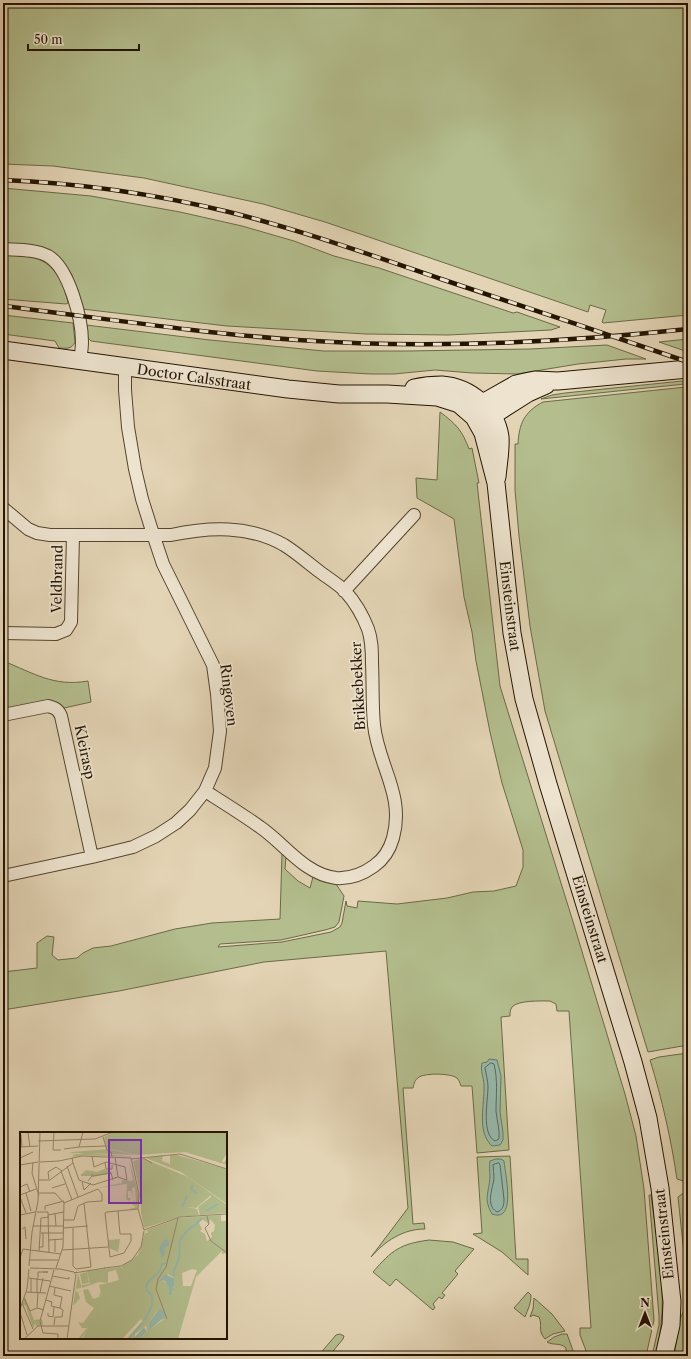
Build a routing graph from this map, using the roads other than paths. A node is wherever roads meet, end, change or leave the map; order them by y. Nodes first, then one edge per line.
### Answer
1 (3, 249) edge
2 (3, 350) edge
3 (80, 360) junction
4 (125, 367) junction
5 (687, 372) edge
6 (483, 412) junction
7 (3, 508) edge
8 (414, 515) dead end
9 (152, 534) junction
10 (73, 535) junction
11 (344, 591) junction
12 (3, 632) edge
13 (3, 715) edge
14 (205, 791) junction
15 (92, 857) junction
16 (3, 876) edge
17 (664, 1356) edge

1 - 3 street
2 - 3 street, Doctor Calsstraat
3 - 4 street, Doctor Calsstraat
4 - 6 street, Doctor Calsstraat
4 - 9 street, Ringoven
5 - 6 street
6 - 17 street, Einsteinstraat
7 - 10 street, Brikkebekker
8 - 11 street
9 - 10 street, Brikkebekker
9 - 11 street, Brikkebekker
9 - 14 street, Ringoven
10 - 12 street, Veldbrand
11 - 14 street, Brikkebekker
13 - 15 street, Kleirasp
14 - 15 street, Ringoven
15 - 16 street, Ringoven

